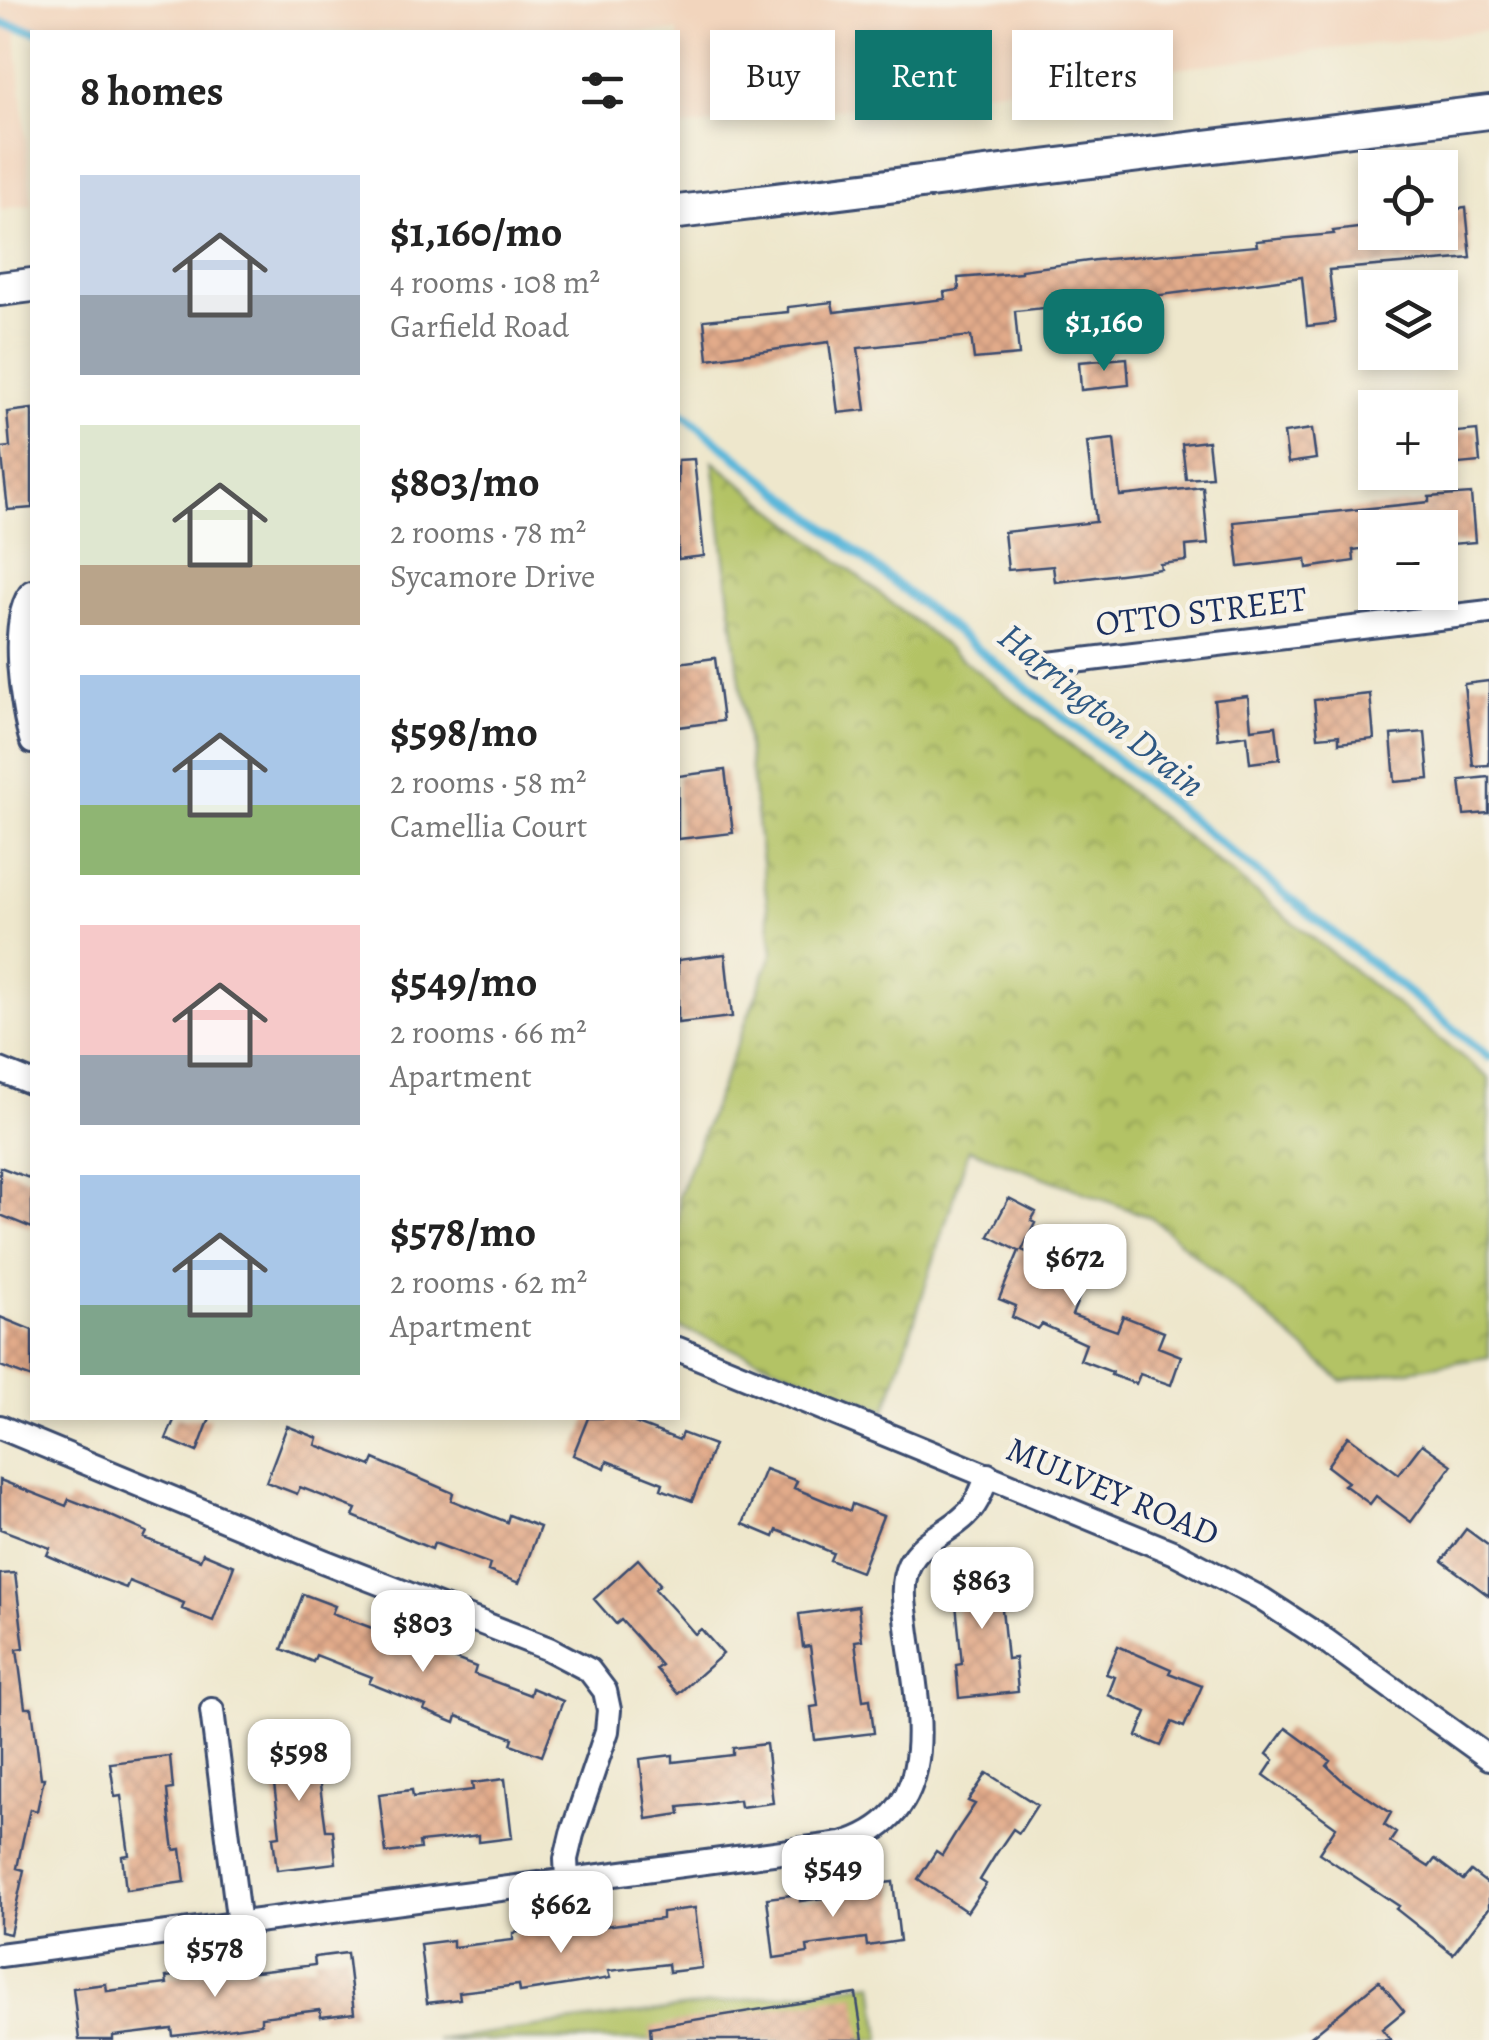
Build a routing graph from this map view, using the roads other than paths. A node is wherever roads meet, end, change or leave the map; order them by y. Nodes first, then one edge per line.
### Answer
1 (1489, 112) edge
2 (680, 212) edge
3 (30, 285) edge
4 (0, 289) edge
5 (30, 594) edge
6 (1489, 612) edge
7 (1040, 665) dead end
8 (30, 736) edge
9 (0, 1070) edge
10 (30, 1082) edge
11 (680, 1350) edge
12 (0, 1427) edge
13 (988, 1475) junction
14 (212, 1710) dead end
15 (1489, 1758) edge
16 (568, 1880) junction
17 (239, 1924) junction
18 (0, 1955) edge

1 - 2 main road
3 - 4 main road
5 - 8 street
6 - 7 street, OTTO STREET
9 - 10 street
11 - 13 street, MULVEY ROAD
12 - 16 street
13 - 15 street, MULVEY ROAD
13 - 16 street
14 - 17 street
16 - 17 street
17 - 18 street

